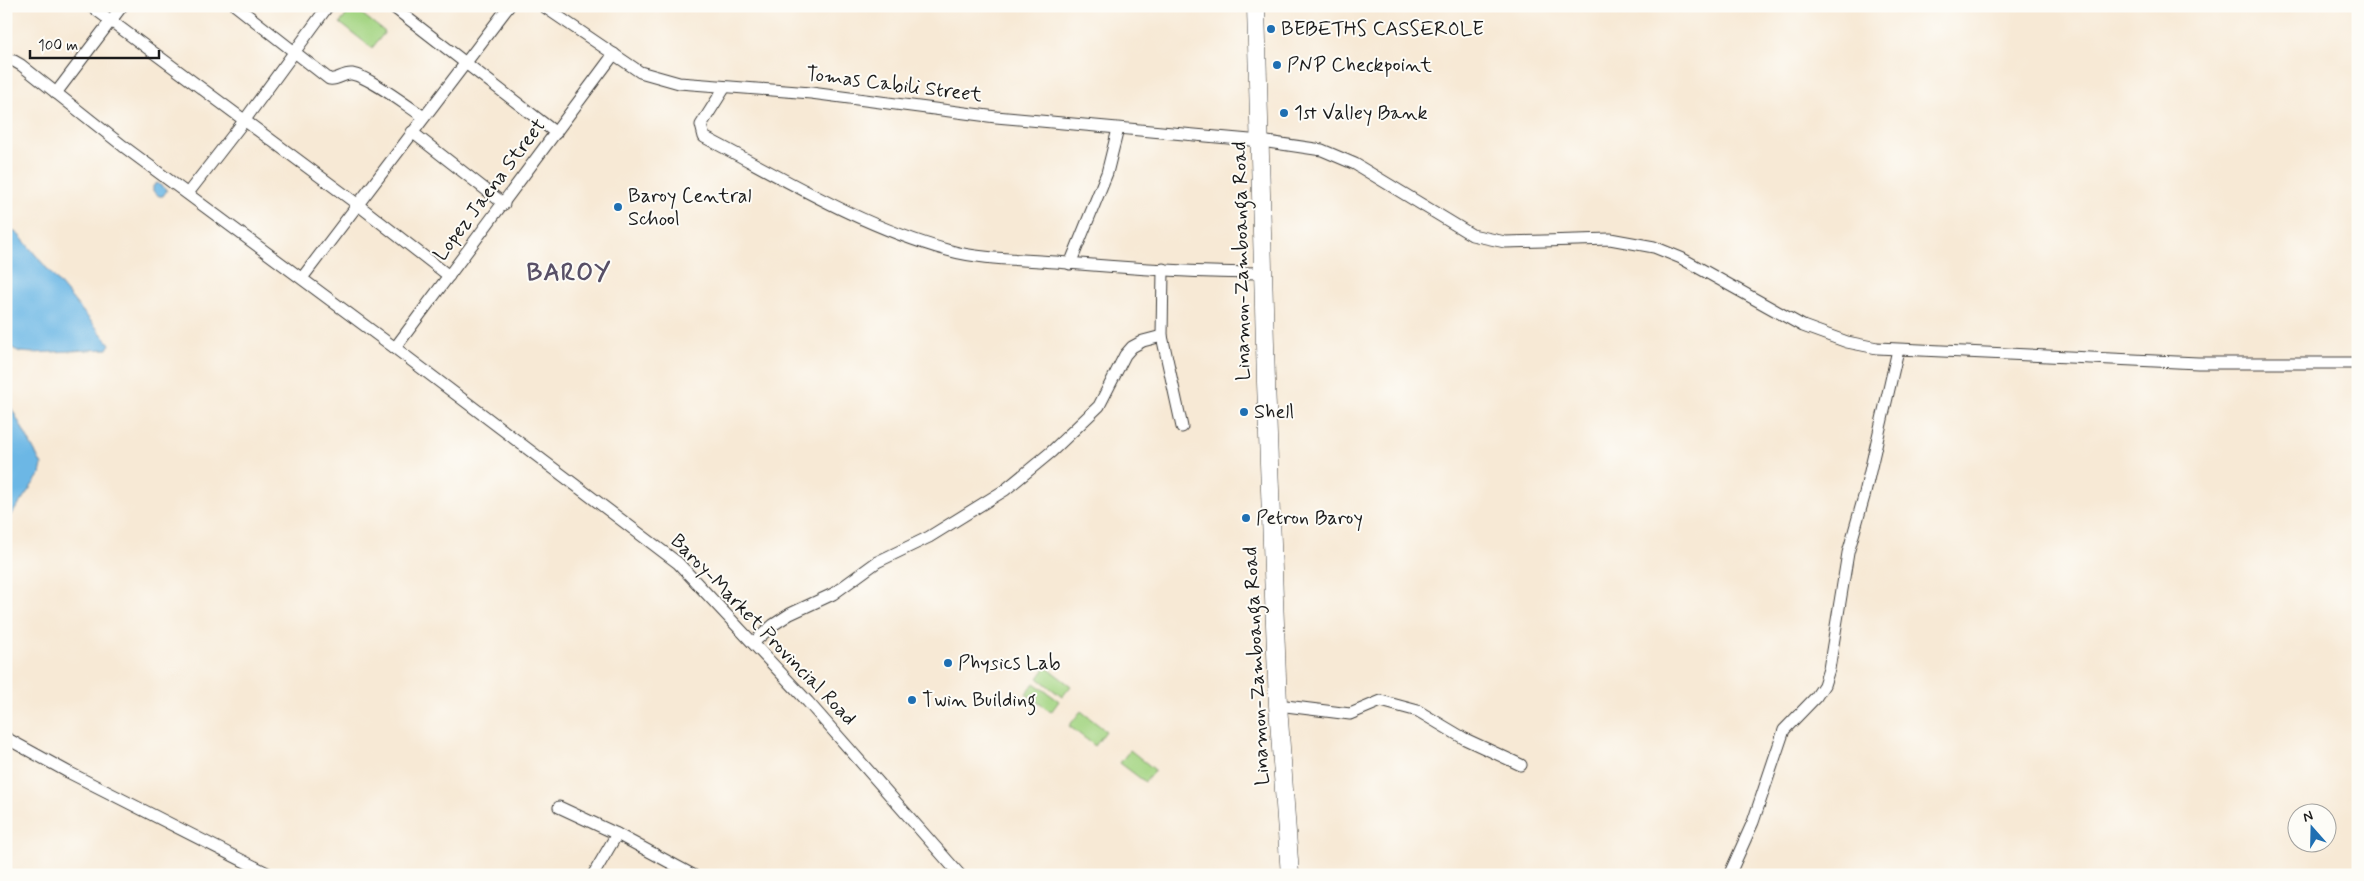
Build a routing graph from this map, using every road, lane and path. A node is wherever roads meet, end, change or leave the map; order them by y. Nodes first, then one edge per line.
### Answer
1 (91, 6) edge
2 (122, 6) edge
3 (236, 6) edge
4 (328, 6) edge
5 (392, 6) edge
6 (509, 6) edge
7 (543, 6) edge
8 (1256, 6) edge
9 (110, 21) junction
10 (294, 52) junction
11 (614, 54) junction
12 (6, 60) edge
13 (464, 64) junction
14 (725, 86) junction
15 (56, 93) junction
16 (424, 117) junction
17 (244, 121) junction
18 (1118, 129) junction
19 (412, 132) junction
20 (556, 133) junction
21 (1261, 141) junction
22 (188, 193) junction
23 (357, 204) junction
24 (504, 204) junction
25 (1070, 264) junction
26 (1163, 269) junction
27 (1263, 273) junction
28 (449, 276) junction
29 (302, 278) junction
30 (1162, 336) junction
31 (396, 348) junction
32 (1898, 350) junction
33 (2358, 363) edge
34 (1182, 428) dead end
35 (753, 643) junction
36 (1278, 706) junction
37 (6, 738) edge
38 (1521, 765) dead end
39 (559, 807) dead end
40 (617, 834) junction
41 (271, 875) edge
42 (593, 875) edge
43 (694, 875) edge
44 (960, 875) edge
45 (1290, 875) edge
46 (1731, 875) edge

1 - 9 street
2 - 9 street
3 - 10 street
4 - 10 street
5 - 13 street
6 - 13 street
7 - 11 street, Tomas Cabili Street
8 - 21 highway, Linamon-Zamboanga Road
9 - 15 street
9 - 17 street
10 - 16 street
10 - 17 street
11 - 14 street, Tomas Cabili Street
11 - 20 street, Lopez Jaena Street
12 - 15 street, Baroy-Market Provincial Road
13 - 16 street
13 - 20 street
14 - 18 street, Tomas Cabili Street
14 - 25 street
15 - 22 street, Baroy-Market Provincial Road
16 - 19 street
17 - 22 street
17 - 23 street
18 - 21 street, Tomas Cabili Street
18 - 25 street
19 - 23 street
19 - 24 street
20 - 24 street, Lopez Jaena Street
21 - 27 highway, Linamon-Zamboanga Road
21 - 32 street, Tomas Cabili Street
22 - 29 street, Baroy-Market Provincial Road
23 - 28 street
23 - 29 street
24 - 28 street, Lopez Jaena Street
25 - 26 street
26 - 27 street
26 - 30 street
27 - 36 highway, Linamon-Zamboanga Road
28 - 31 street, Lopez Jaena Street
29 - 31 street, Baroy-Market Provincial Road
30 - 34 street
30 - 35 street
31 - 35 street, Baroy-Market Provincial Road
32 - 33 street, Tomas Cabili Street
32 - 46 street
35 - 44 street, Baroy-Market Provincial Road
36 - 38 street
36 - 45 highway, Linamon-Zamboanga Road
37 - 41 street
39 - 40 street
40 - 42 street
40 - 43 street

